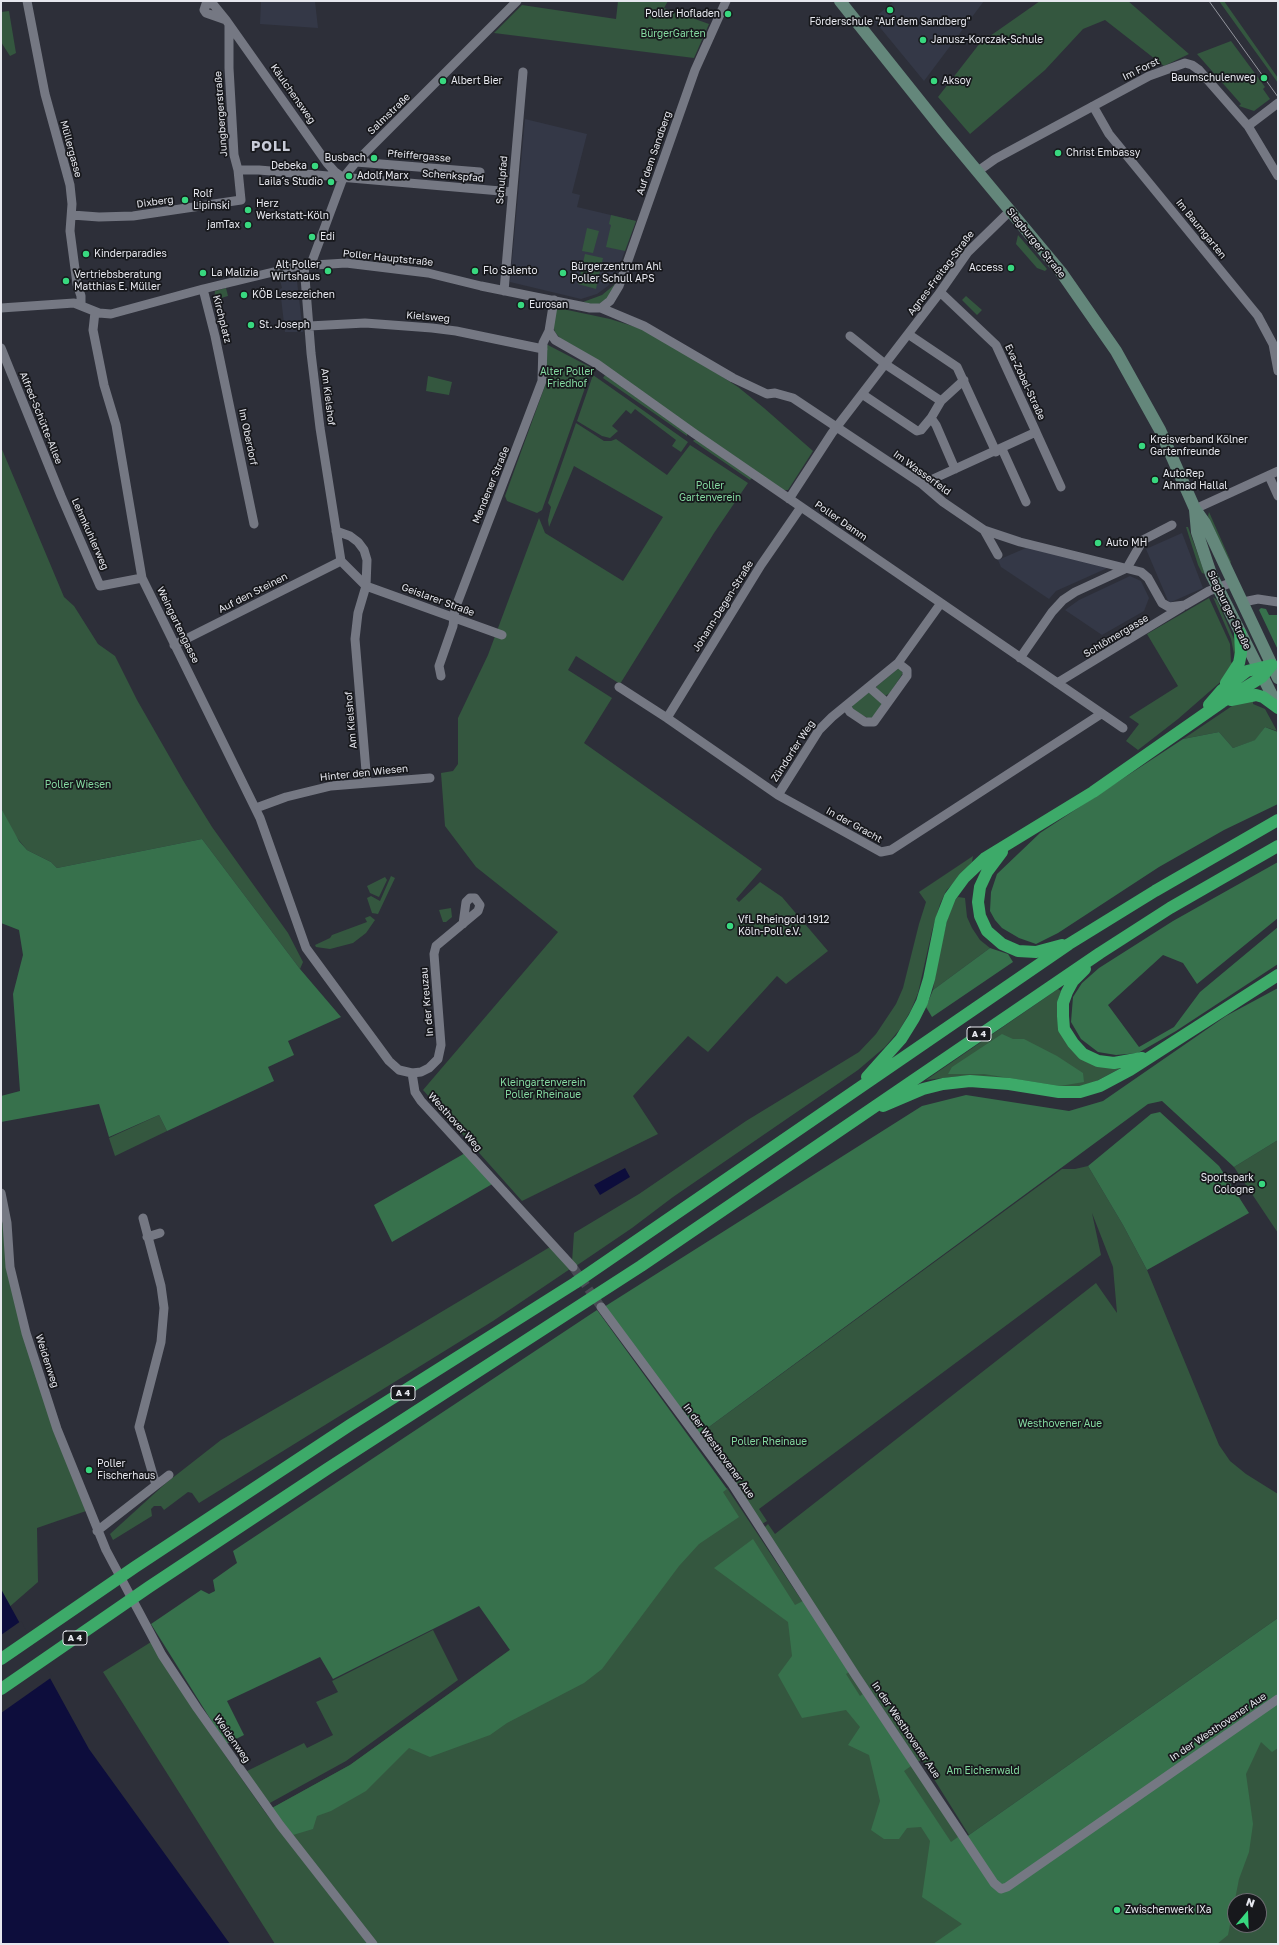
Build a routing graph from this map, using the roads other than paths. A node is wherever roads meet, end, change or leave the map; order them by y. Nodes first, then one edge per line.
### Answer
1 (27, 1) edge
2 (517, 1) edge
3 (726, 1) edge
4 (840, 1) edge
5 (228, 22) joint
6 (523, 72) dead end
7 (1278, 104) edge
8 (1092, 106) junction
9 (1248, 126) junction
10 (356, 162) junction
11 (238, 170) junction
12 (978, 171) junction
13 (480, 172) dead end
14 (1278, 176) edge
15 (343, 178) junction
16 (512, 192) junction
17 (241, 200) joint
18 (1010, 211) junction
19 (72, 216) junction
20 (307, 265) junction
21 (203, 289) junction
22 (504, 291) junction
23 (940, 292) junction
24 (554, 300) junction
25 (81, 305) junction
26 (1, 308) edge
27 (600, 308) junction
28 (95, 312) junction
29 (309, 326) junction
30 (549, 331) junction
31 (908, 334) junction
32 (850, 336) dead end
33 (1, 348) edge
34 (543, 349) junction
35 (219, 355) joint
36 (885, 364) junction
37 (1278, 371) edge
38 (964, 380) junction
39 (862, 394) junction
40 (937, 399) junction
41 (931, 418) junction
42 (837, 428) junction
43 (1036, 432) junction
44 (999, 450) junction
45 (955, 469) junction
46 (1278, 471) edge
47 (1268, 476) junction
48 (922, 484) junction
49 (1061, 487) dead end
50 (61, 496) joint
51 (1278, 496) edge
52 (789, 499) junction
53 (1026, 502) dead end
54 (801, 507) junction
55 (1195, 509) junction
56 (254, 524) dead end
57 (1172, 525) dead end
58 (984, 530) junction
59 (336, 531) junction
60 (998, 555) dead end
61 (341, 561) junction
62 (1127, 568) junction
63 (142, 578) junction
64 (1233, 582) junction
65 (366, 586) junction
66 (1218, 588) junction
67 (1243, 602) junction
68 (1278, 602) edge
69 (941, 603) junction
70 (1185, 605) junction
71 (454, 618) junction
72 (1240, 632) junction
73 (502, 635) dead end
74 (174, 645) junction
75 (1020, 658) junction
76 (898, 663) junction
77 (1272, 666) junction
78 (1260, 673) junction
79 (440, 676) dead end
80 (1278, 678) edge
81 (1057, 683) junction
82 (618, 687) dead end
83 (869, 687) junction
84 (1222, 696) junction
85 (887, 703) junction
86 (846, 706) junction
87 (1278, 707) edge
88 (1101, 714) junction
89 (667, 718) junction
90 (1123, 728) dead end
91 (430, 778) dead end
92 (367, 783) junction
93 (778, 795) junction
94 (256, 808) junction
95 (1278, 820) edge
96 (1278, 846) edge
97 (1005, 847) junction
98 (463, 924) dead end
99 (1069, 944) junction
100 (1100, 953) junction
101 (1278, 975) edge
102 (1151, 1056) junction
103 (412, 1073) junction
104 (853, 1093) junction
105 (858, 1116) junction
106 (1, 1192) edge
107 (143, 1218) dead end
108 (160, 1233) dead end
109 (147, 1237) junction
110 (573, 1267) tunnel mouth
111 (601, 1307) tunnel mouth
112 (169, 1475) dead end
113 (156, 1485) junction
114 (97, 1531) junction
115 (1, 1659) edge
116 (1, 1689) edge
117 (1278, 1699) edge
118 (373, 1944) edge

1 - 19 street, Müllergasse
2 - 10 street, Salmstraße
3 - 27 street, Auf dem Sandberg
4 - 12 main road, Siegburger Straße
5 - 11 street, Jungbergerstraße
5 - 15 street, Käulchensweg
6 - 16 street, Schulpfad
7 - 9 street
8 - 9 street, Im Forst
8 - 12 street, Im Forst
8 - 37 street, Im Baumgarten
9 - 14 street, Im Forst
10 - 13 street, Pfeiffergasse
10 - 15 street, Salmstraße
11 - 15 street, Schenkspfad
11 - 17 street, Jungbergerstraße
12 - 18 main road, Siegburger Straße
15 - 16 street, Schenkspfad
15 - 20 street, Salmstraße
16 - 22 street, Schulpfad
17 - 19 street, Dixberg
18 - 23 street, Agnes-Freitag-Straße
18 - 55 main road, Siegburger Straße
19 - 25 street, Müllergasse
20 - 21 street, Poller Hauptstraße
20 - 22 street, Poller Hauptstraße
20 - 29 street, Am Kielshof
21 - 28 street, Poller Hauptstraße
21 - 35 street, Kirchplatz
22 - 24 street, Poller Hauptstraße
23 - 31 street, Agnes-Freitag-Straße
23 - 43 street, Eva-Zobel-Straße
24 - 27 street, Poller Hauptstraße
24 - 30 street, Mendener Straße
25 - 26 street
25 - 28 street, Poller Hauptstraße
27 - 42 street, Im Wasserfeld
28 - 63 street, Weingartengasse
29 - 34 street, Kielsweg
29 - 59 street, Am Kielshof
30 - 34 street, Mendener Straße
30 - 52 street, Poller Damm
31 - 36 street, Agnes-Freitag-Straße
31 - 38 street
32 - 36 street
33 - 50 street, Alfred-Schütte-Allee
34 - 71 street, Mendener Straße
35 - 56 street, Im Oberdorf
36 - 39 street, Agnes-Freitag-Straße
36 - 40 street
38 - 40 street
38 - 44 street
39 - 41 street
39 - 42 street, Agnes-Freitag-Straße
40 - 41 street
41 - 45 street
42 - 48 street, Im Wasserfeld
42 - 52 street, Agnes-Freitag-Straße
43 - 44 street, Eva-Zobel-Straße
43 - 49 street, Eva-Zobel-Straße
44 - 45 street, Eva-Zobel-Straße
44 - 53 street
45 - 48 street, Eva-Zobel-Straße
46 - 47 street
47 - 51 street
47 - 55 street
48 - 58 street, Im Wasserfeld
50 - 63 street, Lehmkuhlerweg
52 - 54 street, Poller Damm
54 - 69 street, Poller Damm
54 - 89 street, Johann-Degen-Straße
55 - 64 main road, Siegburger Straße
55 - 66 main road, Siegburger Straße
57 - 62 street
58 - 60 street
58 - 62 street, Im Wasserfeld
59 - 61 street, Am Kielshof
59 - 65 street, Am Kielshof
61 - 65 street
61 - 74 street, Auf den Steinen
62 - 70 street, Im Wasserfeld
62 - 75 street
63 - 74 street, Weingartengasse
64 - 66 street, Im Wasserfeld
64 - 67 main road, Siegburger Straße
65 - 71 street, Geislarer Straße
65 - 92 street, Am Kielshof
66 - 70 street, Im Wasserfeld
66 - 72 main road, Siegburger Straße
67 - 68 street
67 - 77 main road, Siegburger Straße
69 - 75 street, Poller Damm
69 - 76 street, Zündorfer Weg
70 - 81 street, Schlömergasse
71 - 73 street, Geislarer Straße
71 - 79 street, Mendener Straße
72 - 78 main road, Siegburger Straße
72 - 84 highway
74 - 94 street, Weingartengasse
75 - 81 street, Poller Damm
76 - 83 street, Zündorfer Weg
76 - 85 street
77 - 78 highway
77 - 80 main road, Siegburger Straße
78 - 84 highway
78 - 87 main road, Siegburger Straße
81 - 88 street, Poller Damm
82 - 89 street, In der Gracht
83 - 85 street
83 - 86 street, Zündorfer Weg
84 - 87 highway
84 - 97 highway
85 - 86 street
86 - 93 street, Zündorfer Weg
88 - 90 street, Poller Damm
88 - 93 street, In der Gracht
89 - 93 street, In der Gracht
91 - 92 street, Hinter den Wiesen
92 - 94 street, Hinter den Wiesen
94 - 103 street, Weingartengasse
95 - 99 highway, A 4
96 - 100 highway, A 4
97 - 99 highway
97 - 104 highway
98 - 103 street, In der Kreuzau
99 - 104 highway, A 4
100 - 102 highway
100 - 105 highway, A 4
101 - 102 highway
102 - 105 highway
103 - 110 street, Westhover Weg
104 - 115 highway, A 4
105 - 116 highway, A 4
106 - 114 street, Weidenweg
107 - 109 street
108 - 109 street
109 - 113 street
111 - 117 street, In der Westhovener Aue
112 - 113 street
113 - 114 street
114 - 118 street, Weidenweg

